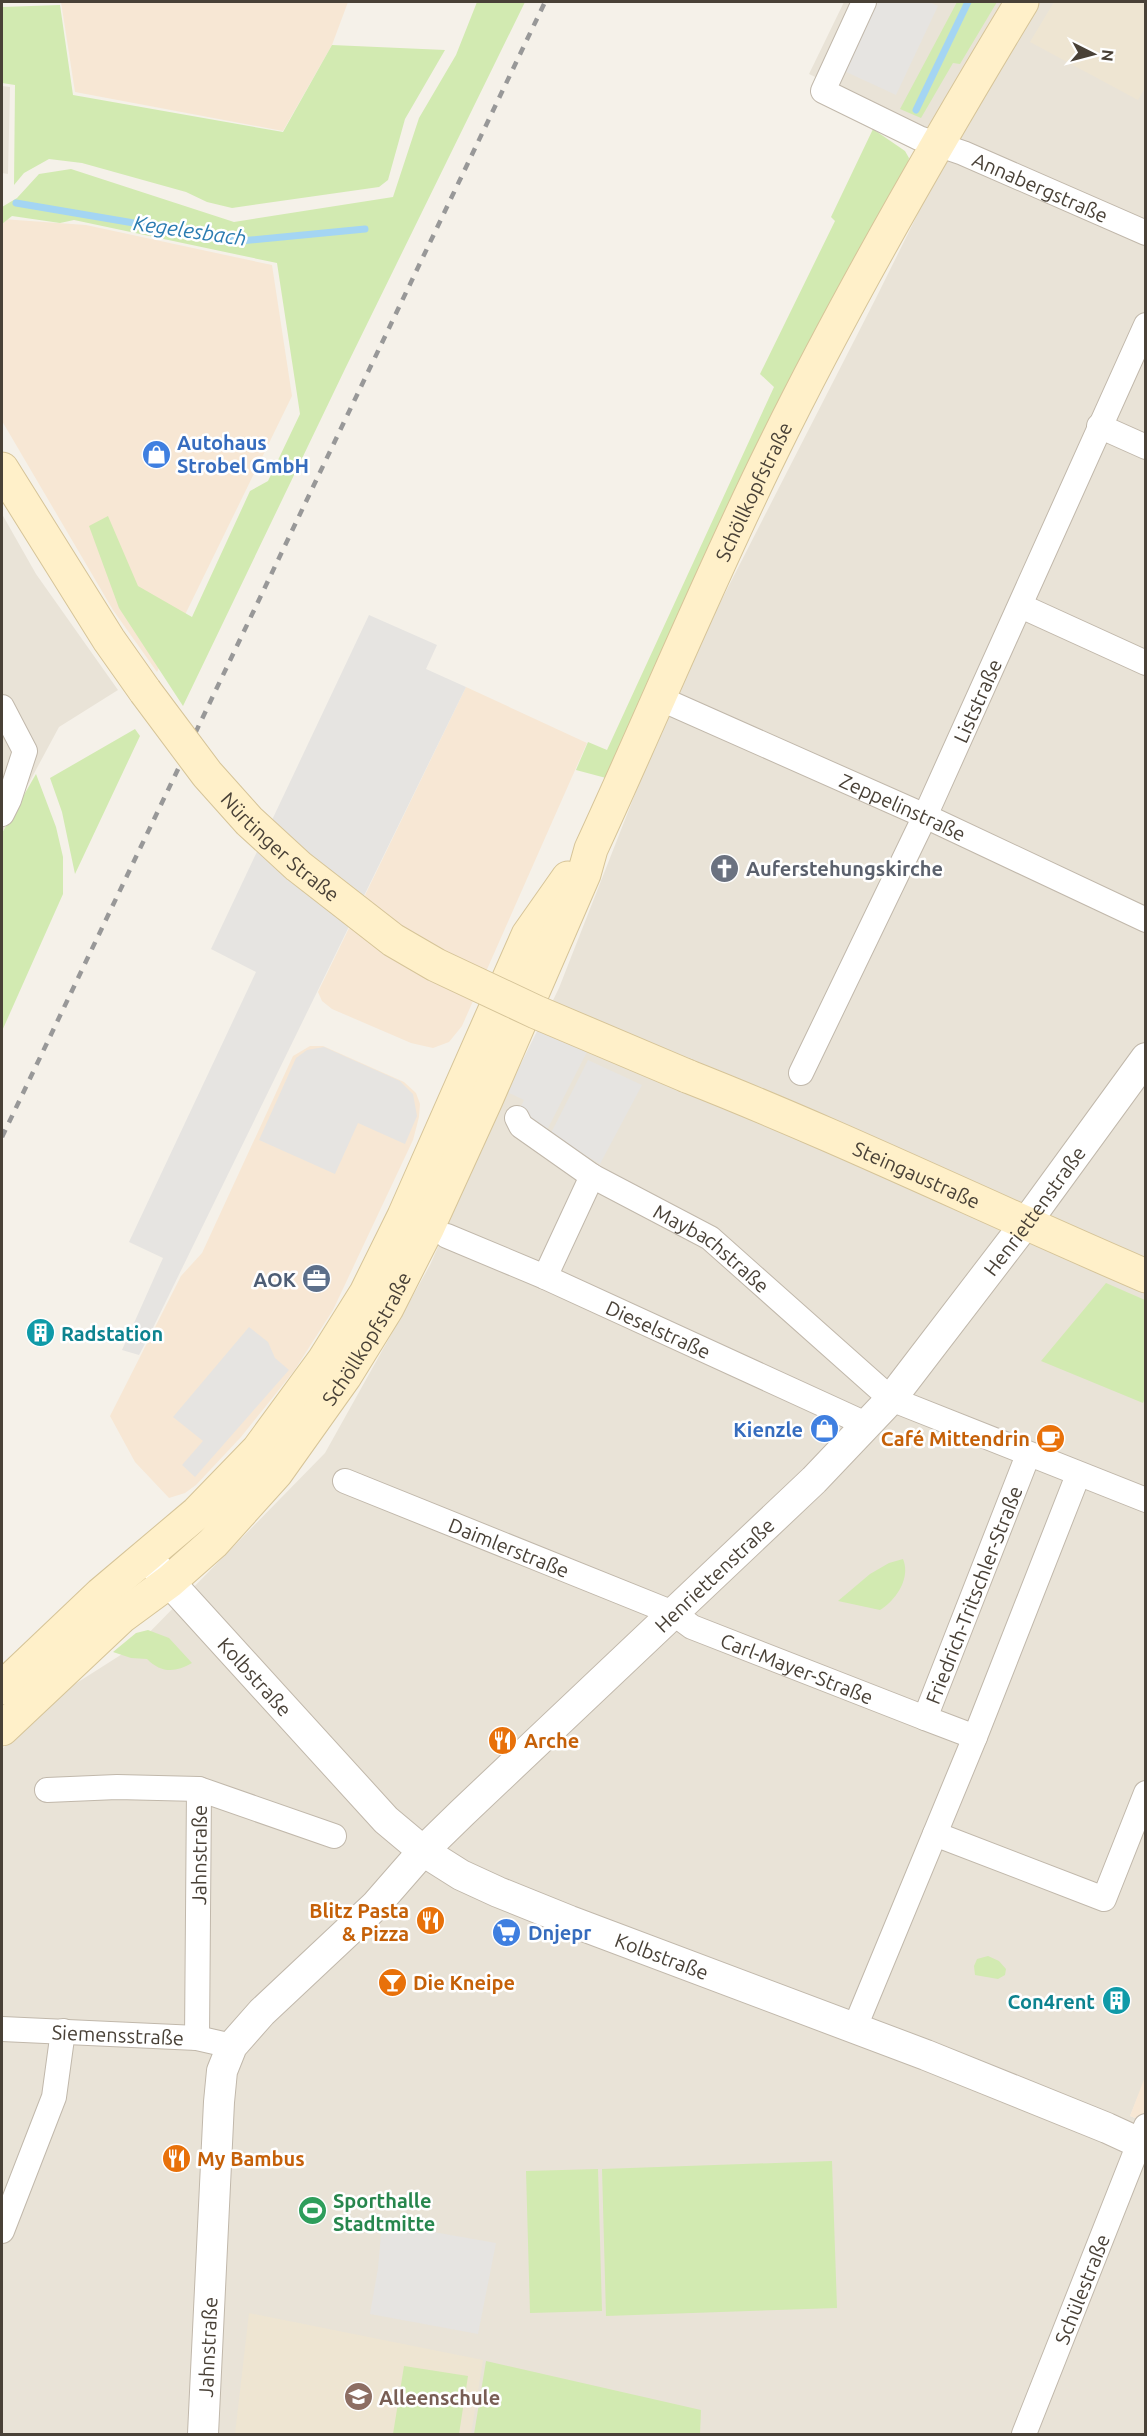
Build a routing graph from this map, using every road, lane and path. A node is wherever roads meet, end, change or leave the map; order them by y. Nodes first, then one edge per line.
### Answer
1 (864, 2) edge
2 (1022, 2) edge
3 (935, 144) junction
4 (1146, 233) edge
5 (1146, 325) edge
6 (1099, 426) junction
7 (1146, 447) edge
8 (2, 469) edge
9 (1021, 606) junction
10 (1146, 663) edge
11 (659, 698) junction
12 (2, 706) edge
13 (2, 814) edge
14 (925, 816) junction
15 (591, 849) junction
16 (1146, 920) edge
17 (1146, 1058) edge
18 (801, 1073) dead end
19 (687, 1076) joint
20 (518, 1118) dead end
21 (592, 1176) junction
22 (1025, 1224) junction
23 (447, 1236) dead end
24 (1146, 1276) edge
25 (545, 1278) junction
26 (891, 1399) junction
27 (868, 1425) junction
28 (1028, 1455) junction
29 (1078, 1475) junction
30 (345, 1481) dead end
31 (1146, 1500) edge
32 (146, 1557) junction
33 (170, 1581) junction
34 (672, 1613) junction
35 (2, 1688) edge
36 (925, 1718) junction
37 (2, 1729) edge
38 (975, 1737) junction
39 (199, 1789) junction
40 (47, 1790) dead end
41 (1146, 1793) edge
42 (935, 1834) junction
43 (334, 1836) dead end
44 (423, 1851) junction
45 (855, 2027) junction
46 (2, 2029) edge
47 (63, 2031) junction
48 (196, 2038) junction
49 (232, 2046) junction
50 (1144, 2138) edge
51 (2, 2230) edge
52 (203, 2434) edge
53 (1024, 2434) edge

1 - 3 street
2 - 3 main road, Schöllkopfstraße
3 - 4 street, Annabergstraße
3 - 11 main road, Schöllkopfstraße
5 - 6 street, Liststraße
6 - 7 street
6 - 9 street, Liststraße
8 - 19 main road, Nürtinger Straße, bridge
9 - 10 street
9 - 14 street, Liststraße
11 - 14 street, Zeppelinstraße
11 - 15 main road, Schöllkopfstraße
12 - 13 street
14 - 16 street, Zeppelinstraße
14 - 18 street, Liststraße
15 - 32 main road, Schöllkopfstraße
15 - 33 main road, Schöllkopfstraße
17 - 22 street, Henriettenstraße
19 - 22 main road, Steingaustraße
20 - 21 street, Maybachstraße
21 - 25 street
21 - 26 street, Maybachstraße
22 - 24 main road, Steingaustraße
22 - 26 street, Henriettenstraße
23 - 25 street, Dieselstraße
25 - 27 street, Dieselstraße
26 - 27 street, Henriettenstraße
26 - 28 street, Maybachstraße
27 - 34 street, Henriettenstraße
28 - 29 street, Maybachstraße
28 - 36 street, Friedrich-Tritschler-Straße
29 - 31 street, Maybachstraße
29 - 38 street
30 - 34 street, Daimlerstraße
32 - 33 street, Kolbstraße
32 - 35 main road, Schöllkopfstraße
33 - 37 main road, Schöllkopfstraße
33 - 44 street, Kolbstraße
34 - 36 street, Carl-Mayer-Straße
34 - 44 street, Henriettenstraße
36 - 38 street, Friedrich-Tritschler-Straße
38 - 42 street
39 - 40 street, Jahnstraße
39 - 43 street
39 - 48 street, Jahnstraße
41 - 42 street
42 - 45 street
44 - 45 street, Kolbstraße
44 - 49 street, Henriettenstraße
45 - 50 street, Kolbstraße
46 - 47 street, Siemensstraße
47 - 48 street, Siemensstraße
47 - 51 street
48 - 49 street, Siemensstraße
49 - 52 street, Jahnstraße
50 - 53 street, Schülestraße

